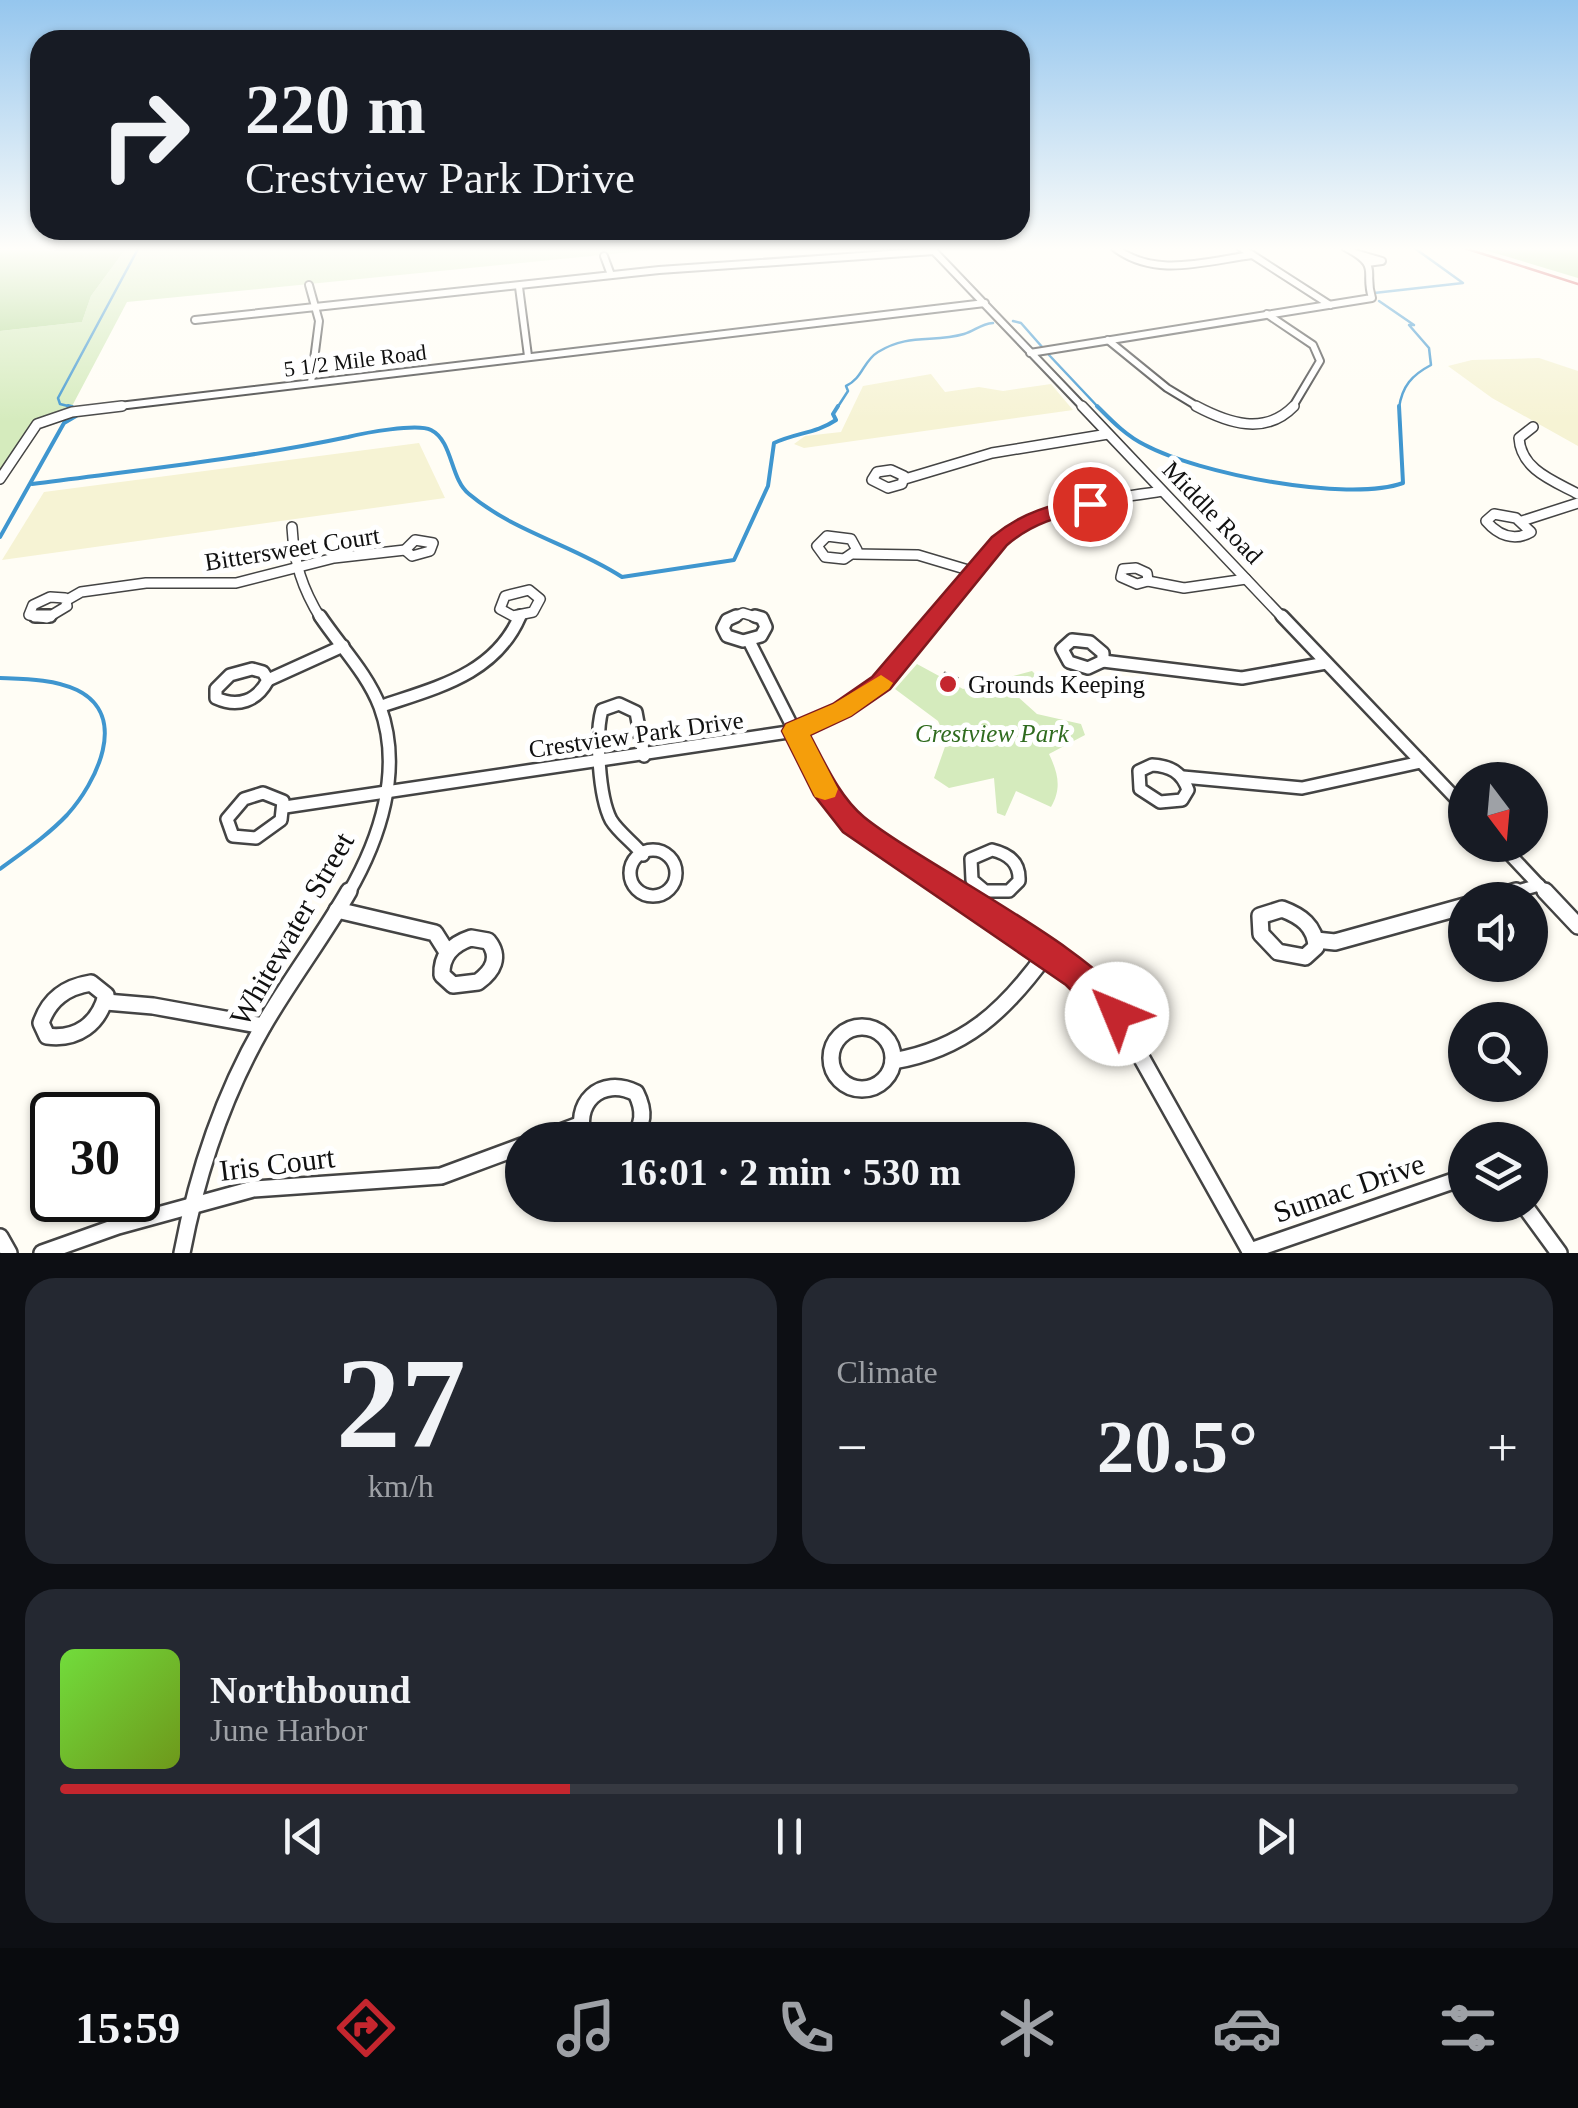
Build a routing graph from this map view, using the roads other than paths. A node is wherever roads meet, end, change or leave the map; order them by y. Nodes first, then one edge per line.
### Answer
1 (307, 305) edge
2 (318, 305) edge
3 (521, 305) edge
4 (956, 305) edge
5 (988, 305) edge
6 (1327, 305) edge
7 (1267, 314) junction
8 (196, 320) dead end
9 (1108, 340) junction
10 (1030, 353) junction
11 (528, 356) junction
12 (311, 383) junction
13 (1534, 427) dead end
14 (1108, 434) junction
15 (0, 479) edge
16 (905, 479) dead end
17 (1162, 491) junction
18 (1578, 494) edge
19 (1578, 503) edge
20 (1522, 521) dead end
21 (292, 527) dead end
22 (405, 550) dead end
23 (854, 554) dead end
24 (294, 568) junction
25 (974, 572) junction
26 (1246, 579) junction
27 (1148, 581) dead end
28 (68, 600) dead end
29 (520, 616) dead end
30 (749, 641) dead end
31 (343, 646) junction
32 (1103, 661) dead end
33 (1326, 662) junction
34 (268, 680) junction
35 (382, 706) junction
36 (795, 731) junction
37 (644, 756) junction
38 (603, 762) junction
39 (1421, 762) junction
40 (1183, 778) dead end
41 (1448, 790) edge
42 (388, 792) junction
43 (285, 808) junction
44 (642, 855) dead end
45 (1517, 862) edge
46 (1536, 882) edge
47 (978, 886) dead end
48 (1548, 894) edge
49 (964, 902) junction
50 (337, 910) junction
51 (1448, 911) edge
52 (1578, 926) edge
53 (1316, 940) junction
54 (447, 952) dead end
55 (1046, 954) junction
56 (106, 1002) junction
57 (263, 1026) junction
58 (892, 1061) junction
59 (581, 1122) edge
60 (642, 1122) edge
61 (505, 1152) edge
62 (1448, 1182) edge
63 (190, 1206) junction
64 (1537, 1222) edge
65 (0, 1236) edge
66 (1251, 1252) edge
67 (9, 1253) edge
68 (42, 1253) edge
69 (182, 1253) edge
70 (1560, 1253) edge

1 - 8 street
2 - 12 street
3 - 11 street
4 - 11 street, 5 1/2 Mile Road
5 - 10 street, Middle Road
6 - 7 street
7 - 9 street
7 - 9 street
9 - 10 street
10 - 14 street, Middle Road
11 - 12 street, 5 1/2 Mile Road
12 - 15 street, 5 1/2 Mile Road
13 - 18 street
14 - 16 street
14 - 17 street, Middle Road
17 - 25 street, Crestview Park Drive
17 - 26 street, Middle Road
19 - 20 street
21 - 24 street, Whitewater Street
22 - 24 street, Bittersweet Court
23 - 25 street
24 - 28 street, Bittersweet Court
24 - 31 street, Whitewater Street
25 - 36 street, Crestview Park Drive
26 - 27 street
26 - 33 street, Middle Road
29 - 35 street
30 - 36 street
31 - 34 street
31 - 35 street, Whitewater Street
32 - 33 street
33 - 39 street, Middle Road
34 - 34 street
35 - 42 street, Whitewater Street
36 - 37 street, Crestview Park Drive
36 - 49 street
37 - 38 street, Crestview Park Drive
37 - 38 street
38 - 42 street, Crestview Park Drive
38 - 44 street
39 - 40 street
39 - 41 street, Middle Road
42 - 43 street, Crestview Park Drive
42 - 50 street, Whitewater Street
43 - 43 street
45 - 46 street
47 - 49 street
48 - 52 street
49 - 55 street
50 - 54 street
50 - 57 street, Whitewater Street
51 - 53 street
53 - 53 street
55 - 58 street
55 - 66 street
56 - 56 street
56 - 57 street
57 - 63 street, Whitewater Street
58 - 58 street
59 - 60 street
61 - 63 street, Iris Court
62 - 66 street, Sumac Drive
63 - 68 street, Iris Court
63 - 69 street, Whitewater Street
64 - 70 street
65 - 67 street

